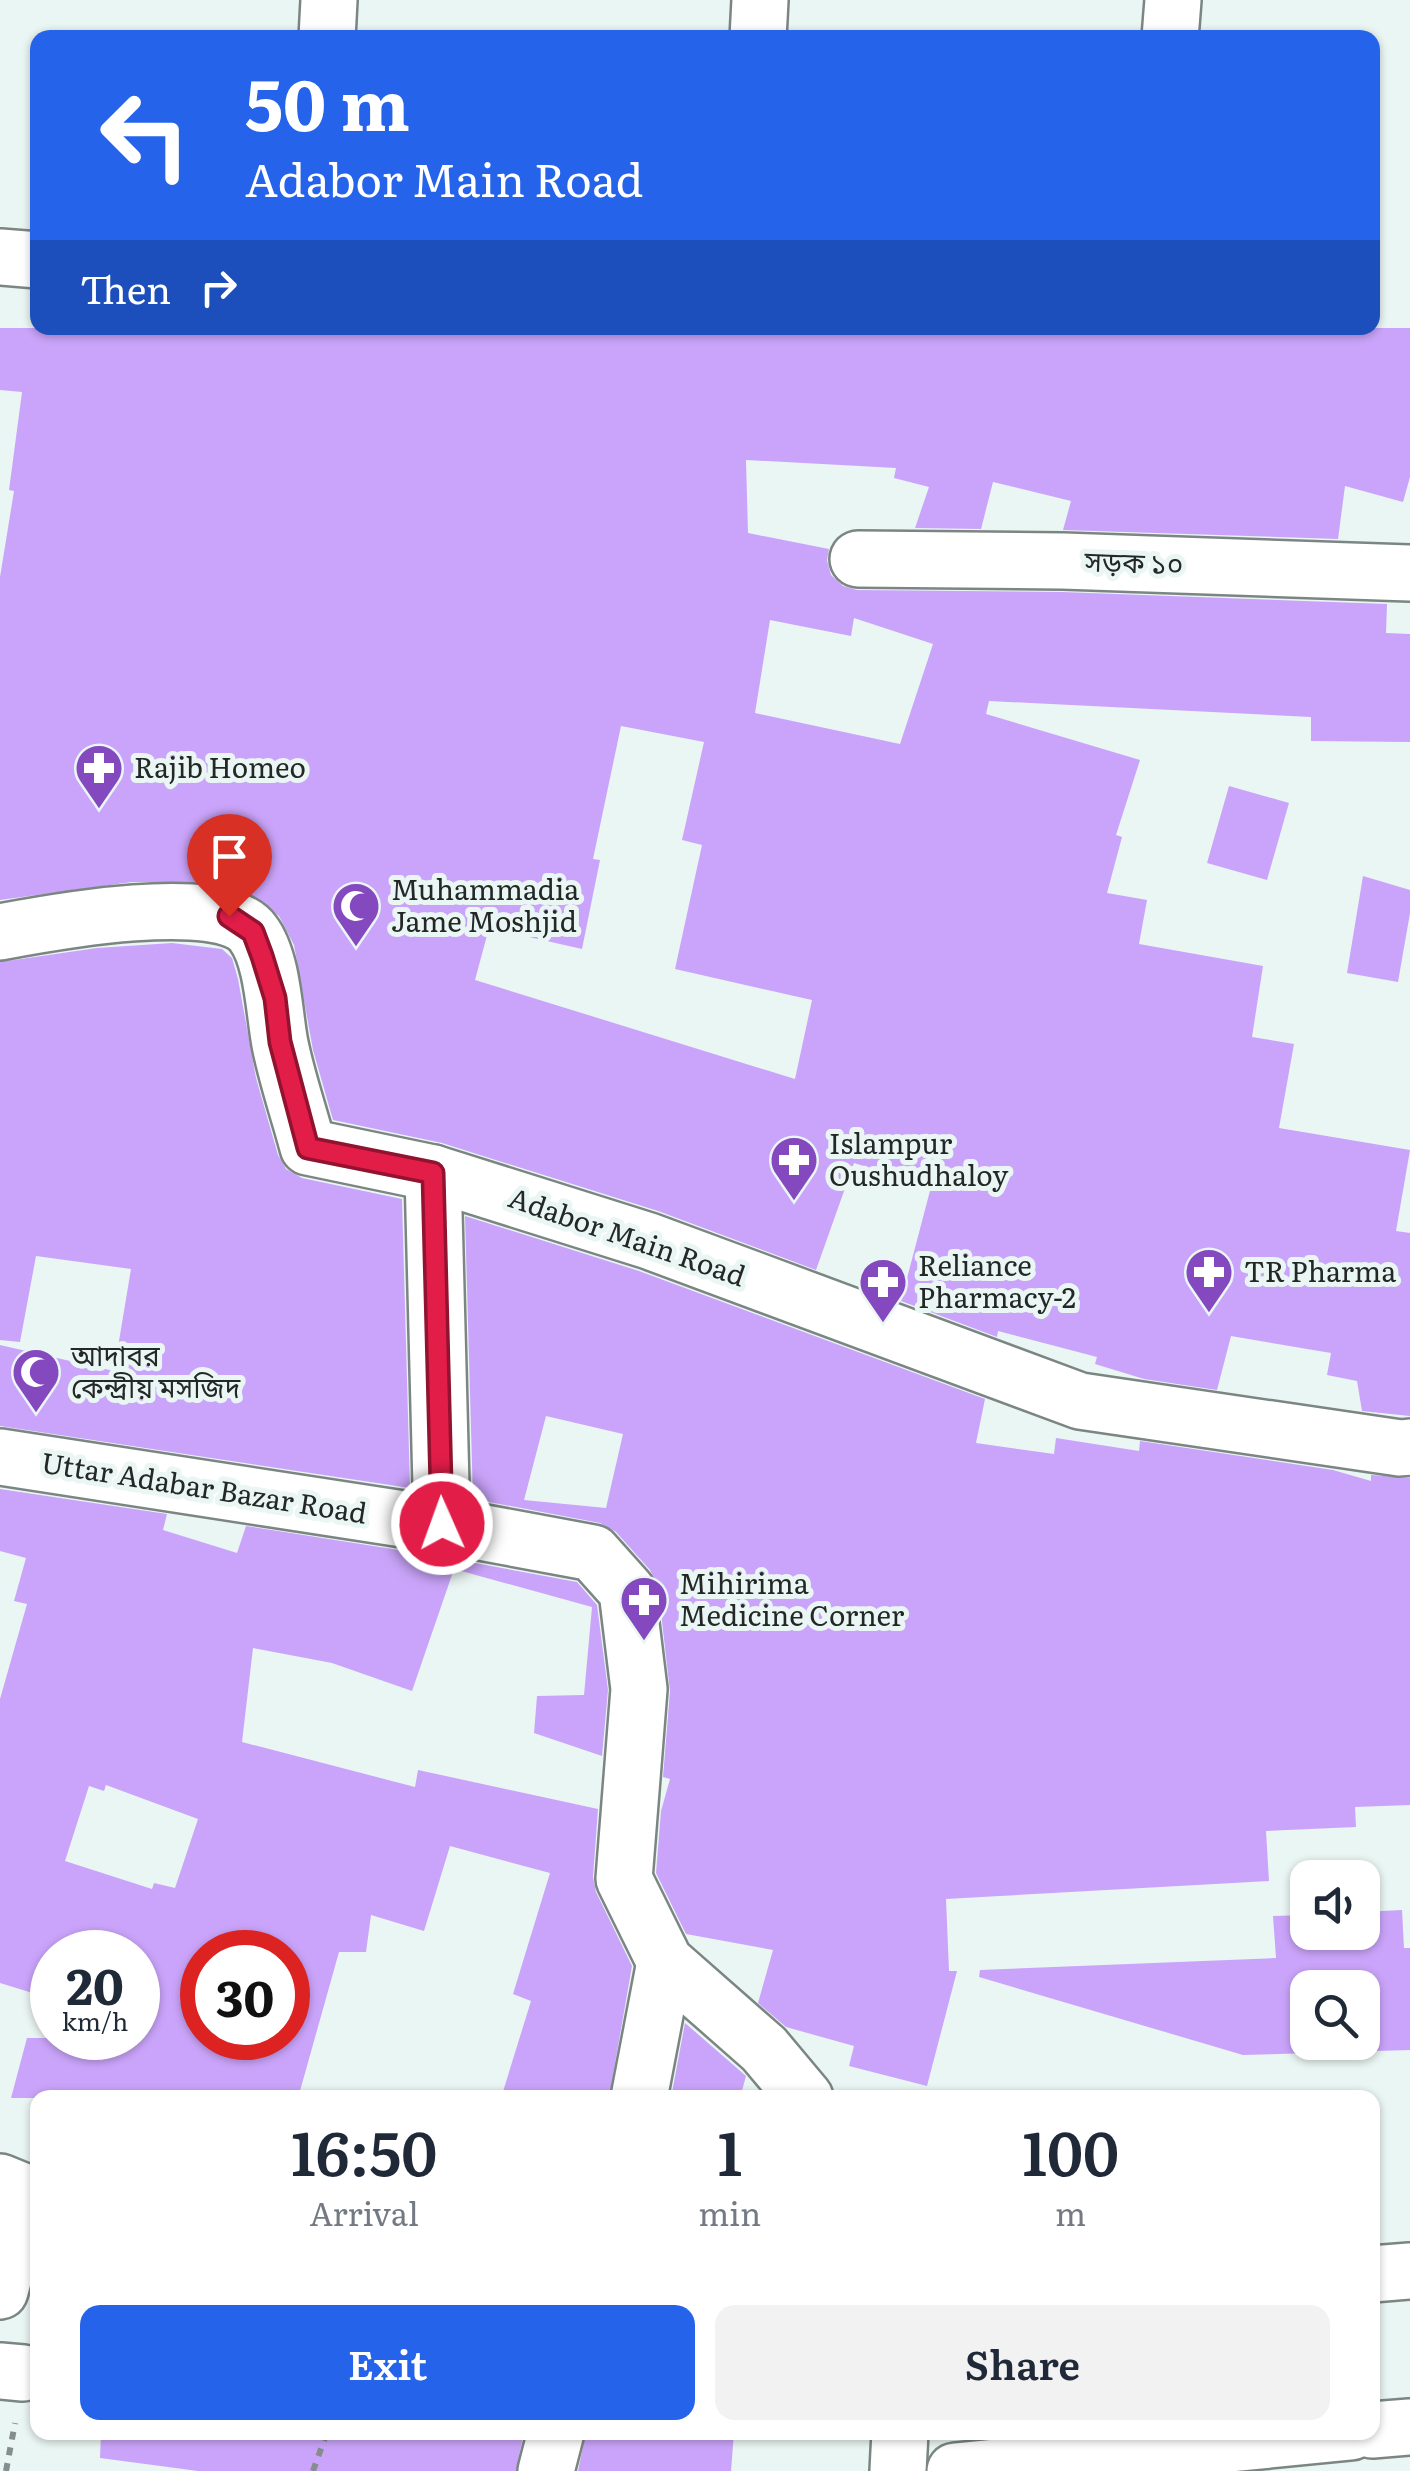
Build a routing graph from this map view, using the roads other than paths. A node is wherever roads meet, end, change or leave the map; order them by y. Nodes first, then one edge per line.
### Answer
1 (330, 0) edge
2 (760, 0) edge
3 (1173, 0) edge
4 (328, 30) edge
5 (758, 30) edge
6 (1171, 30) edge
7 (0, 256) edge
8 (30, 259) edge
9 (858, 558) dead end
10 (1410, 572) edge
11 (0, 932) edge
12 (433, 1173) junction
13 (1410, 1447) edge
14 (0, 1456) edge
15 (442, 1524) junction
16 (665, 1962) junction
17 (641, 2090) edge
18 (799, 2090) edge
19 (0, 2182) edge
20 (1410, 2271) edge
21 (1380, 2273) edge
22 (0, 2291) edge
23 (1410, 2427) edge
24 (1380, 2429) edge
25 (554, 2440) edge
26 (900, 2440) edge
27 (1270, 2440) edge
28 (546, 2471) edge
29 (898, 2471) edge
30 (955, 2471) edge

1 - 4 street
2 - 5 street
3 - 6 street
7 - 8 street
9 - 10 street, সড়ক ১০
11 - 12 street, Adabor Main Road
12 - 13 street, Adabor Main Road
12 - 15 street
14 - 15 street, Uttar Adabar Bazar Road
15 - 16 street, Uttar Adabar Bazar Road
16 - 17 street
16 - 18 street
19 - 22 street
20 - 21 street
23 - 24 street
25 - 28 street
26 - 29 street
27 - 30 street

